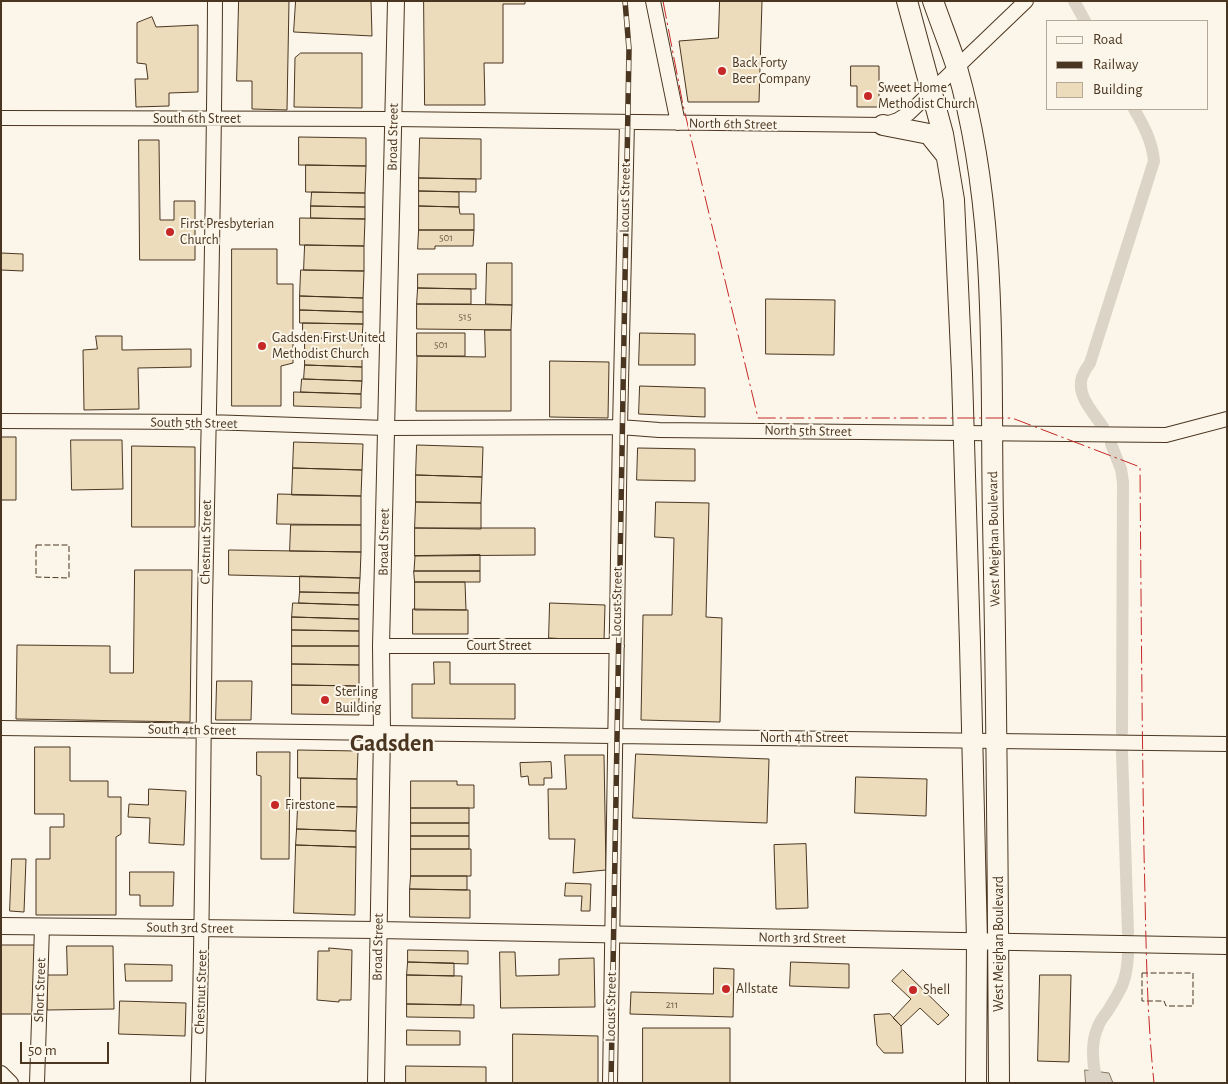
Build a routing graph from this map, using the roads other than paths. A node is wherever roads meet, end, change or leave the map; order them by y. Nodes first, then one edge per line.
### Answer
1 (215, 1) edge
2 (396, 1) edge
3 (653, 1) edge
4 (907, 1) edge
5 (934, 1) edge
6 (1026, 1) edge
7 (957, 68) junction
8 (932, 91) junction
9 (1, 118) edge
10 (393, 119) junction
11 (215, 120) junction
12 (627, 122) junction
13 (678, 123) junction
14 (884, 125) junction
15 (947, 157) junction
16 (1227, 419) edge
17 (1, 421) edge
18 (208, 422) junction
19 (620, 427) junction
20 (386, 428) junction
21 (964, 433) junction
22 (993, 434) junction
23 (381, 646) junction
24 (617, 646) junction
25 (1, 728) edge
26 (203, 731) junction
27 (382, 732) junction
28 (615, 736) junction
29 (972, 739) junction
30 (998, 740) junction
31 (1227, 744) edge
32 (1, 926) edge
33 (42, 927) junction
34 (202, 928) junction
35 (378, 930) junction
36 (612, 934) junction
37 (977, 941) junction
38 (999, 941) junction
39 (1227, 946) edge
40 (1, 1073) edge
41 (11, 1083) edge
42 (37, 1083) edge
43 (198, 1083) edge
44 (376, 1083) edge
45 (610, 1083) edge
46 (976, 1083) edge
47 (999, 1083) edge

1 - 11 street, Chestnut Street
2 - 10 main road, Broad Street
3 - 13 street
4 - 8 highway, West Meighan Boulevard
5 - 7 highway, West Meighan Boulevard
6 - 7 street, North 6th Street
7 - 8 street, North 6th Street
7 - 22 highway, West Meighan Boulevard
8 - 14 street, North 6th Street
8 - 15 highway, West Meighan Boulevard
9 - 11 street, South 6th Street
10 - 11 street, South 6th Street
10 - 12 street, North 6th Street
10 - 20 main road, Broad Street
11 - 18 street, Chestnut Street
12 - 13 street, North 6th Street
12 - 19 street, Locust Street
13 - 14 street, North 6th Street
14 - 15 highway
15 - 21 highway, West Meighan Boulevard
16 - 22 street, North 5th Street
17 - 18 street, South 5th Street
18 - 20 street, South 5th Street
18 - 26 street, Chestnut Street
19 - 20 street, North 5th Street
19 - 21 street, North 5th Street
19 - 24 street, Locust Street
20 - 23 main road, Broad Street
21 - 22 street, North 5th Street
21 - 29 highway, West Meighan Boulevard
22 - 30 highway, West Meighan Boulevard
23 - 24 street, Court Street
23 - 27 main road, Broad Street
24 - 28 street, Locust Street
25 - 26 street, South 4th Street
26 - 27 street, South 4th Street
26 - 34 street, Chestnut Street
27 - 28 street, North 4th Street
27 - 35 main road, Broad Street
28 - 29 street, North 4th Street
28 - 36 street, Locust Street
29 - 30 street, North 4th Street
29 - 37 highway, West Meighan Boulevard
30 - 31 street, North 4th Street
30 - 38 highway, West Meighan Boulevard
32 - 33 main road, South 3rd Street
33 - 34 main road, South 3rd Street
33 - 42 street, Short Street
34 - 35 main road, South 3rd Street
34 - 43 street, Chestnut Street
35 - 36 main road, North 3rd Street
35 - 44 main road, Broad Street
36 - 37 main road, North 3rd Street
36 - 45 street, Locust Street
37 - 38 main road, North 3rd Street
37 - 46 highway, West Meighan Boulevard
38 - 39 main road, North 3rd Street
38 - 47 highway, West Meighan Boulevard
40 - 41 street

